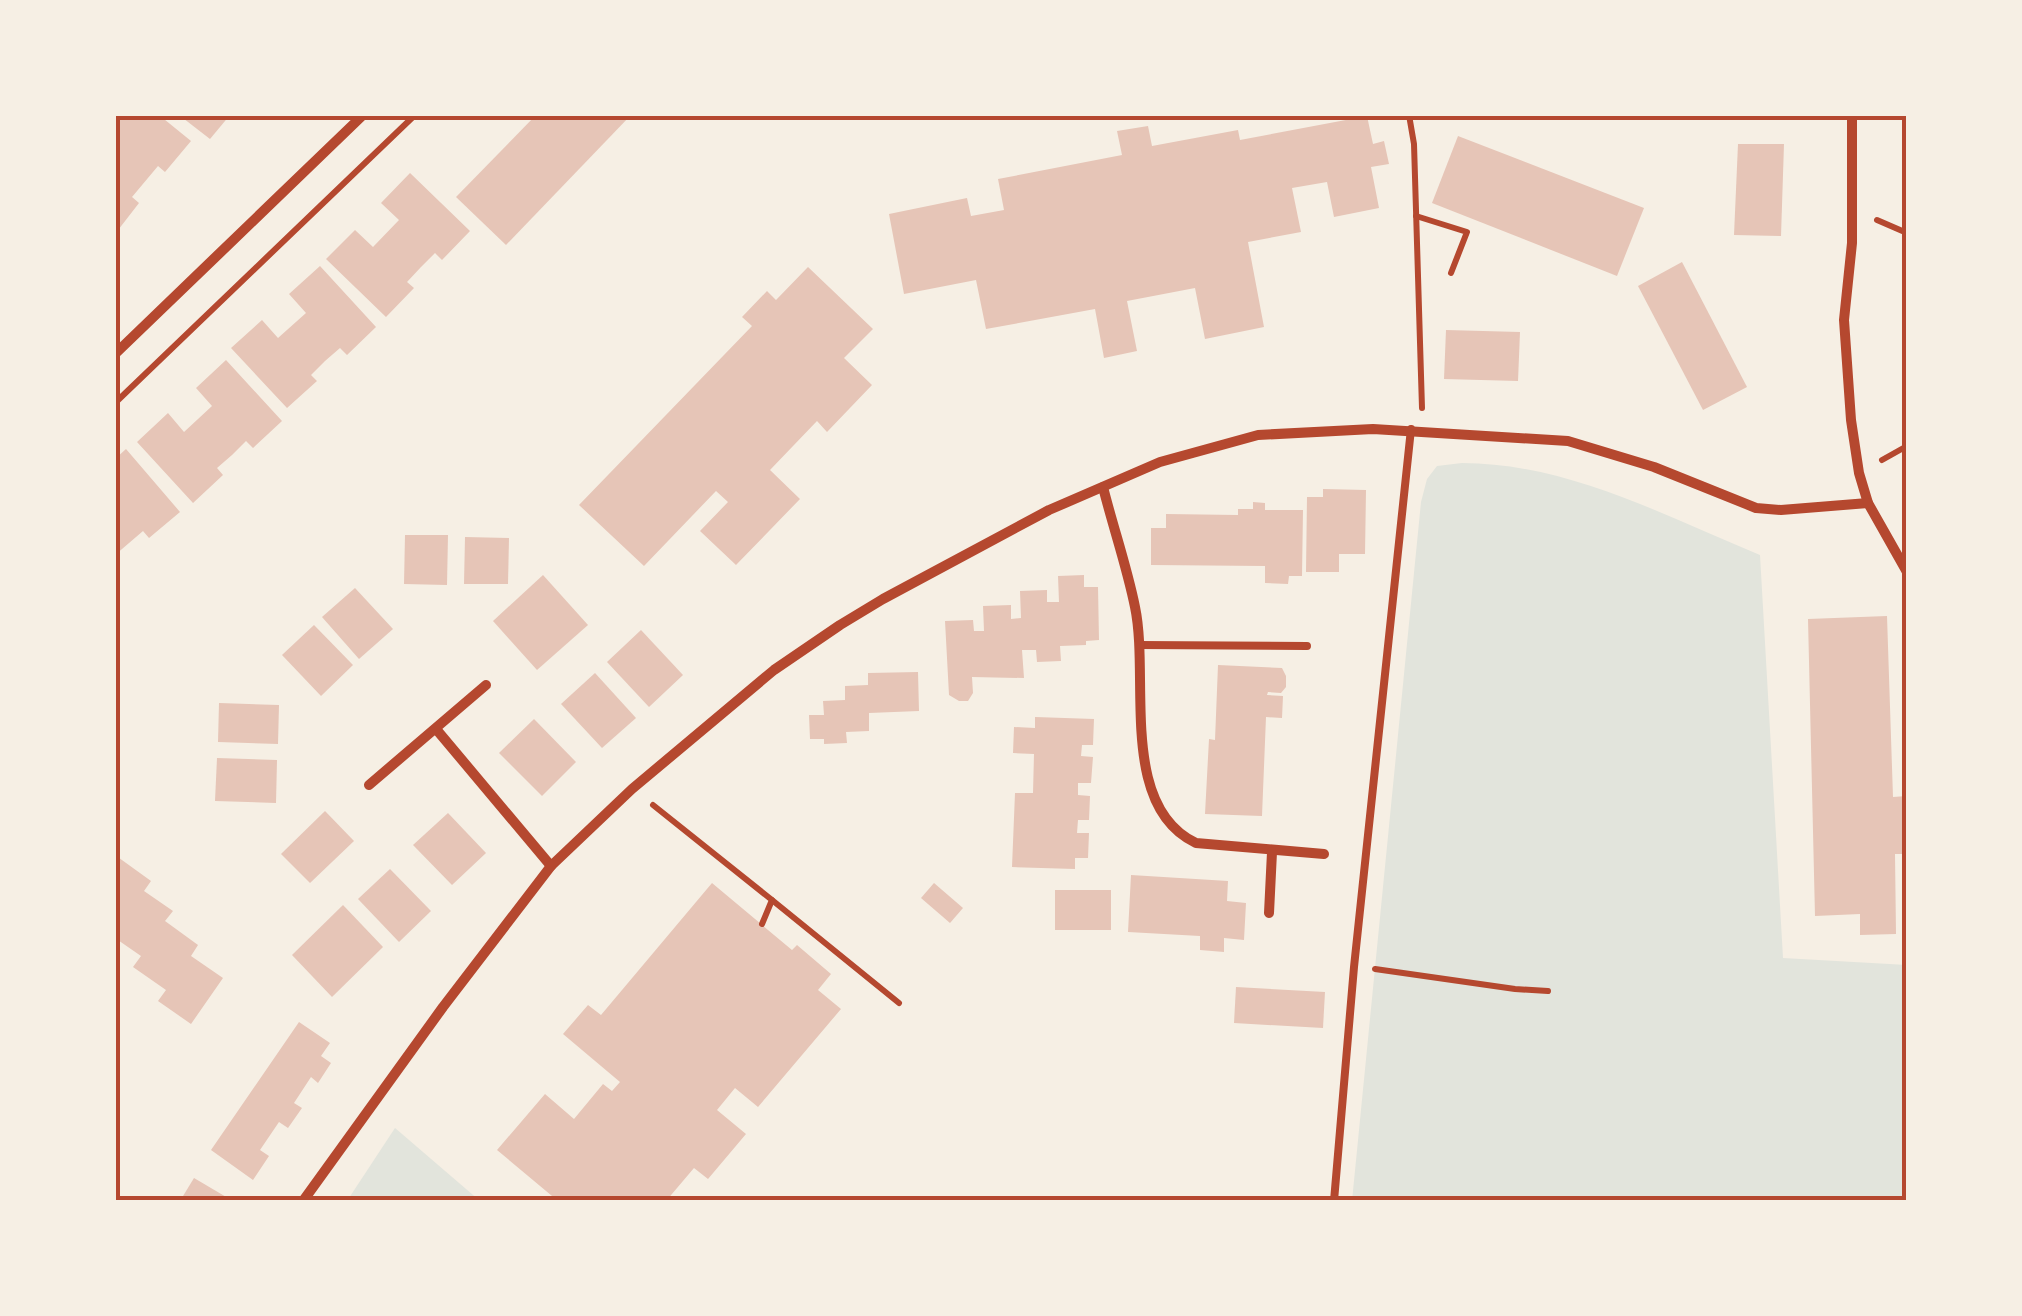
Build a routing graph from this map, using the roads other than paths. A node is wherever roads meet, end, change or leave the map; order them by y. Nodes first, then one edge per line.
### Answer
1 (364, 115) edge
2 (1852, 115) edge
3 (115, 354) edge
4 (1417, 429) junction
5 (1103, 487) junction
6 (1868, 503) junction
7 (1907, 572) edge
8 (1139, 645) junction
9 (1307, 646) dead end
10 (486, 684) dead end
11 (436, 729) junction
12 (369, 785) dead end
13 (1272, 852) junction
14 (1324, 854) dead end
15 (551, 866) junction
16 (1269, 913) dead end
17 (302, 1201) edge
18 (1334, 1201) edge

1 - 3 street
2 - 6 street
4 - 5 street
4 - 6 street
4 - 18 lane
5 - 8 street
5 - 15 street
6 - 7 street
8 - 9 lane
8 - 13 street
10 - 11 street
11 - 12 street
11 - 15 street
13 - 14 street
13 - 16 street
15 - 17 street

